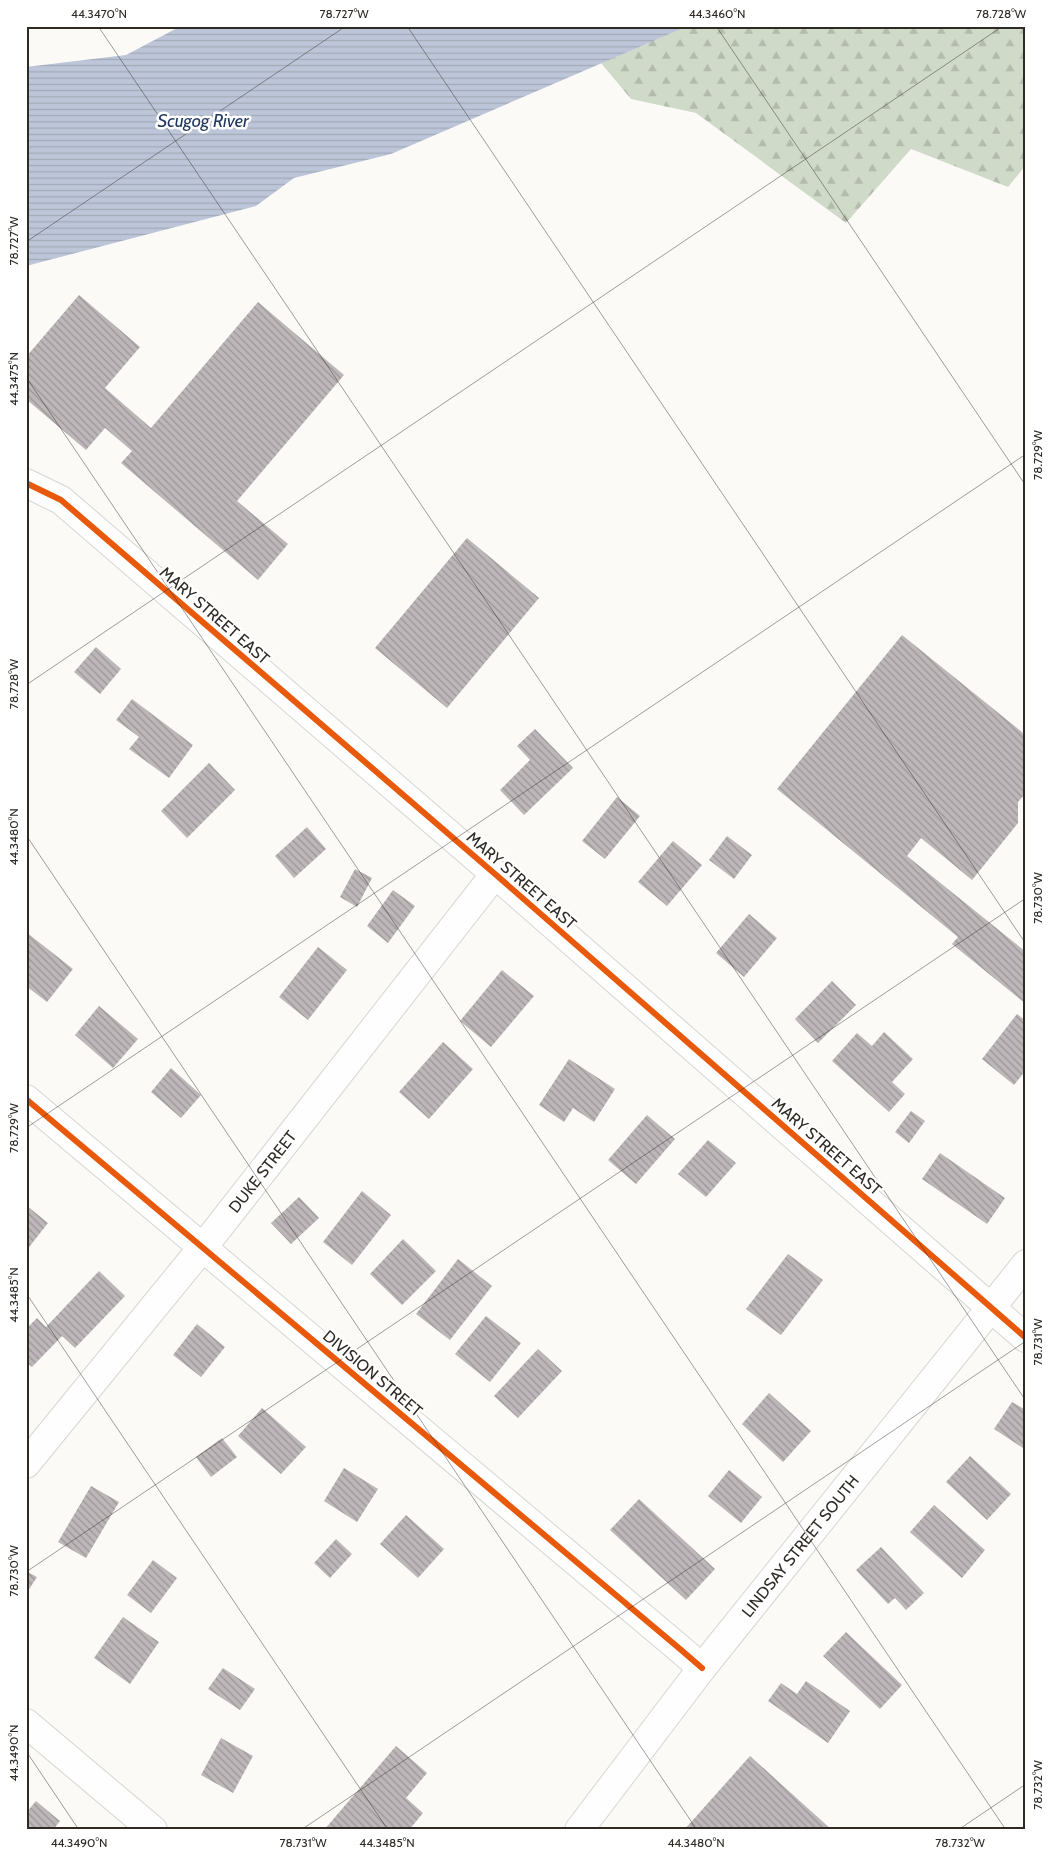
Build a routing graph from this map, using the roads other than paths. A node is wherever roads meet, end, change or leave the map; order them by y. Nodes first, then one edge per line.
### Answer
1 (26, 483) edge
2 (495, 874) junction
3 (26, 1099) edge
4 (201, 1247) junction
5 (1026, 1264) edge
6 (991, 1308) junction
7 (1026, 1338) edge
8 (26, 1464) edge
9 (702, 1668) junction
10 (26, 1723) edge
11 (153, 1830) edge
12 (579, 1830) edge

1 - 2 street, MARY STREET EAST
2 - 4 street, DUKE STREET
2 - 6 street, MARY STREET EAST
3 - 4 street, DIVISION STREET
4 - 8 street, DUKE STREET
4 - 9 street, DIVISION STREET
5 - 6 street, LINDSAY STREET SOUTH
6 - 7 street, MARY STREET EAST
6 - 9 street, LINDSAY STREET SOUTH
9 - 12 street, LINDSAY STREET SOUTH
10 - 11 street

